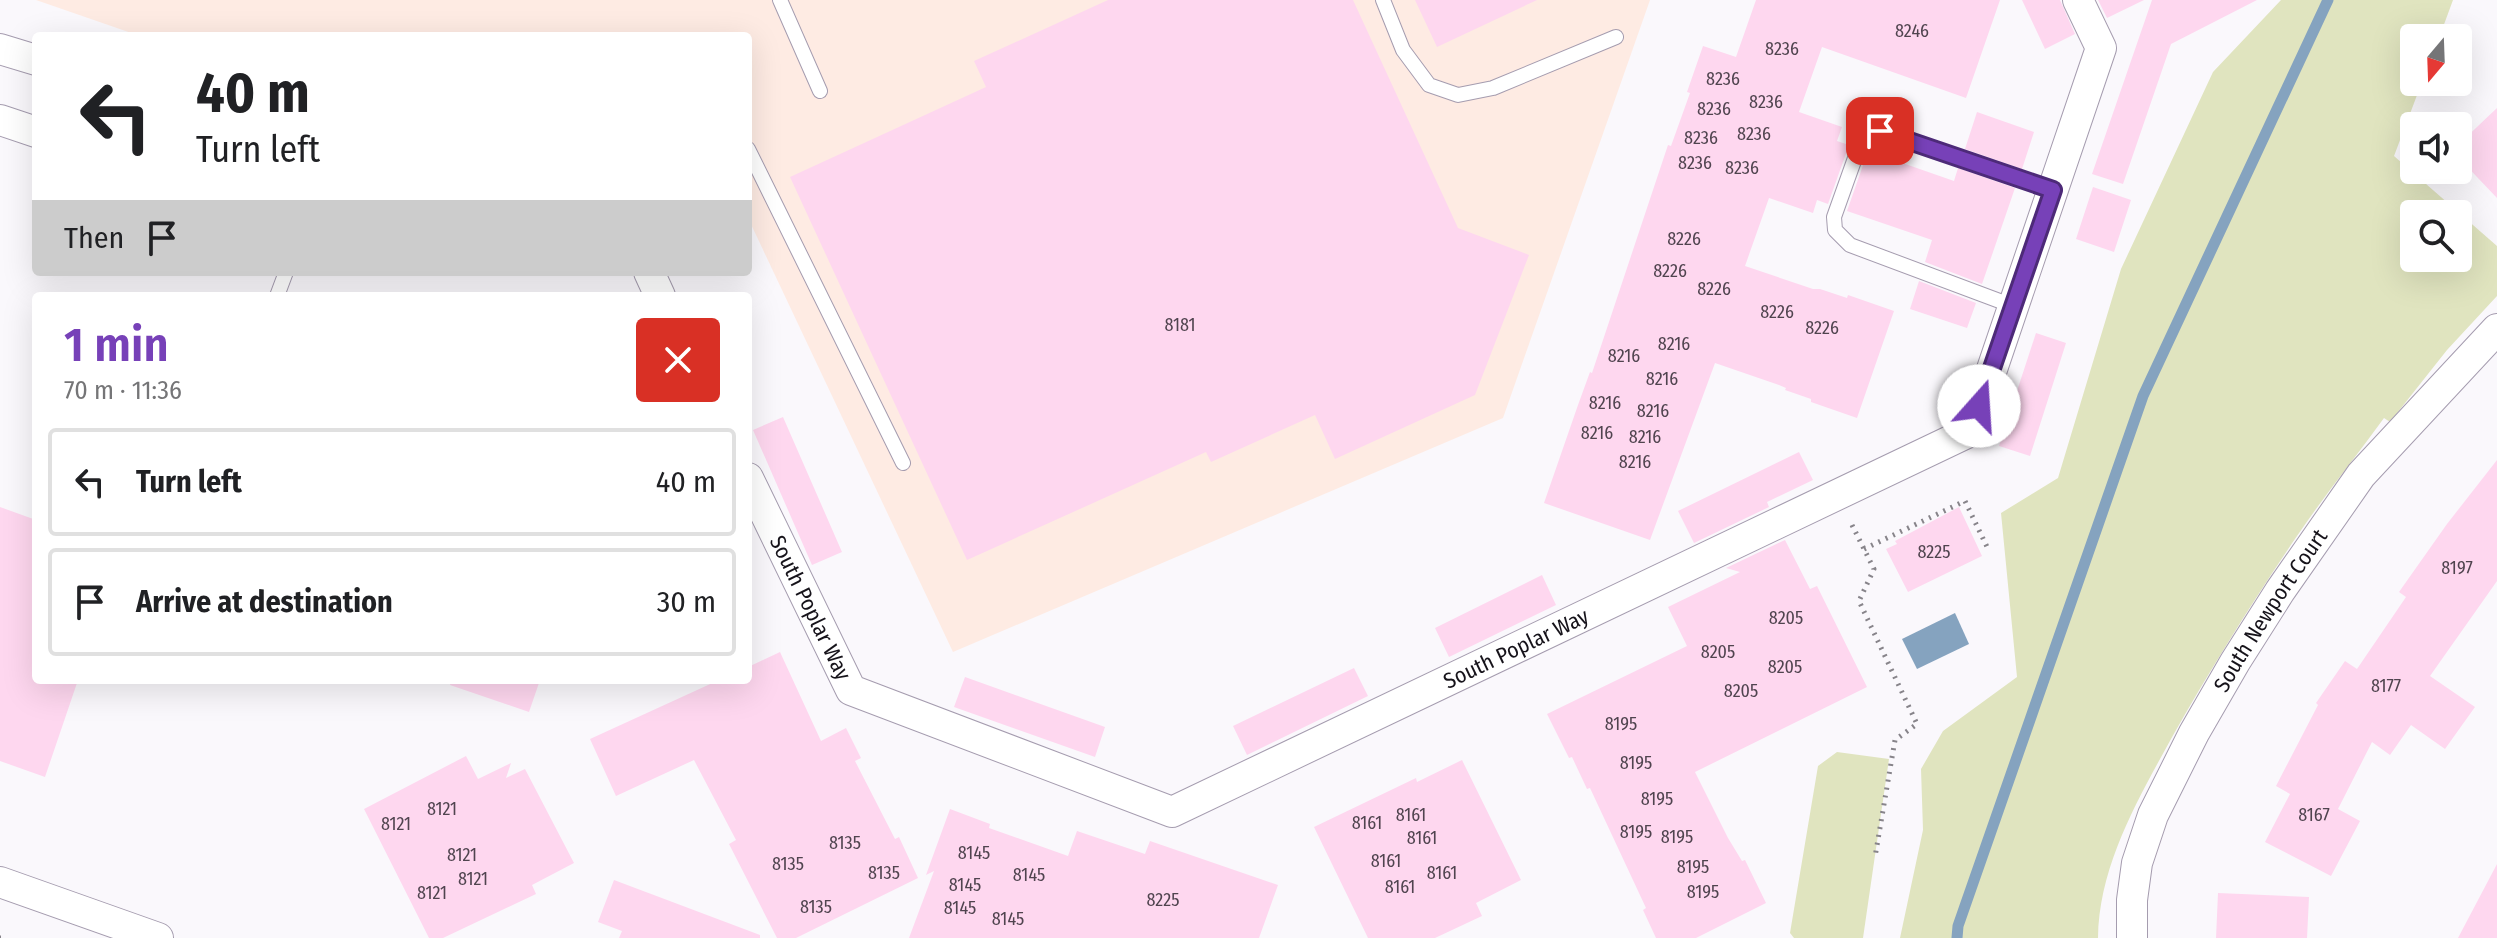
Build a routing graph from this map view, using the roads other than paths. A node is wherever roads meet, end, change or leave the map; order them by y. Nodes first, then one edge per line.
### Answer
1 (780, 0) edge
2 (1383, 0) edge
3 (2078, 0) edge
4 (1616, 37) dead end
5 (0, 49) edge
6 (32, 59) edge
7 (820, 91) dead end
8 (0, 120) edge
9 (32, 131) edge
10 (752, 157) edge
11 (2053, 190) junction
12 (2013, 306) junction
13 (2497, 329) edge
14 (903, 463) dead end
15 (752, 486) edge
16 (0, 882) edge
17 (158, 938) edge
18 (2132, 938) edge

1 - 7 lane
2 - 4 lane
3 - 11 street, South Poplar Way
5 - 6 street
8 - 9 street
10 - 14 lane
11 - 12 street, South Poplar Way
11 - 12 lane
12 - 15 street, South Poplar Way
13 - 18 street, South Newport Court
16 - 17 street

